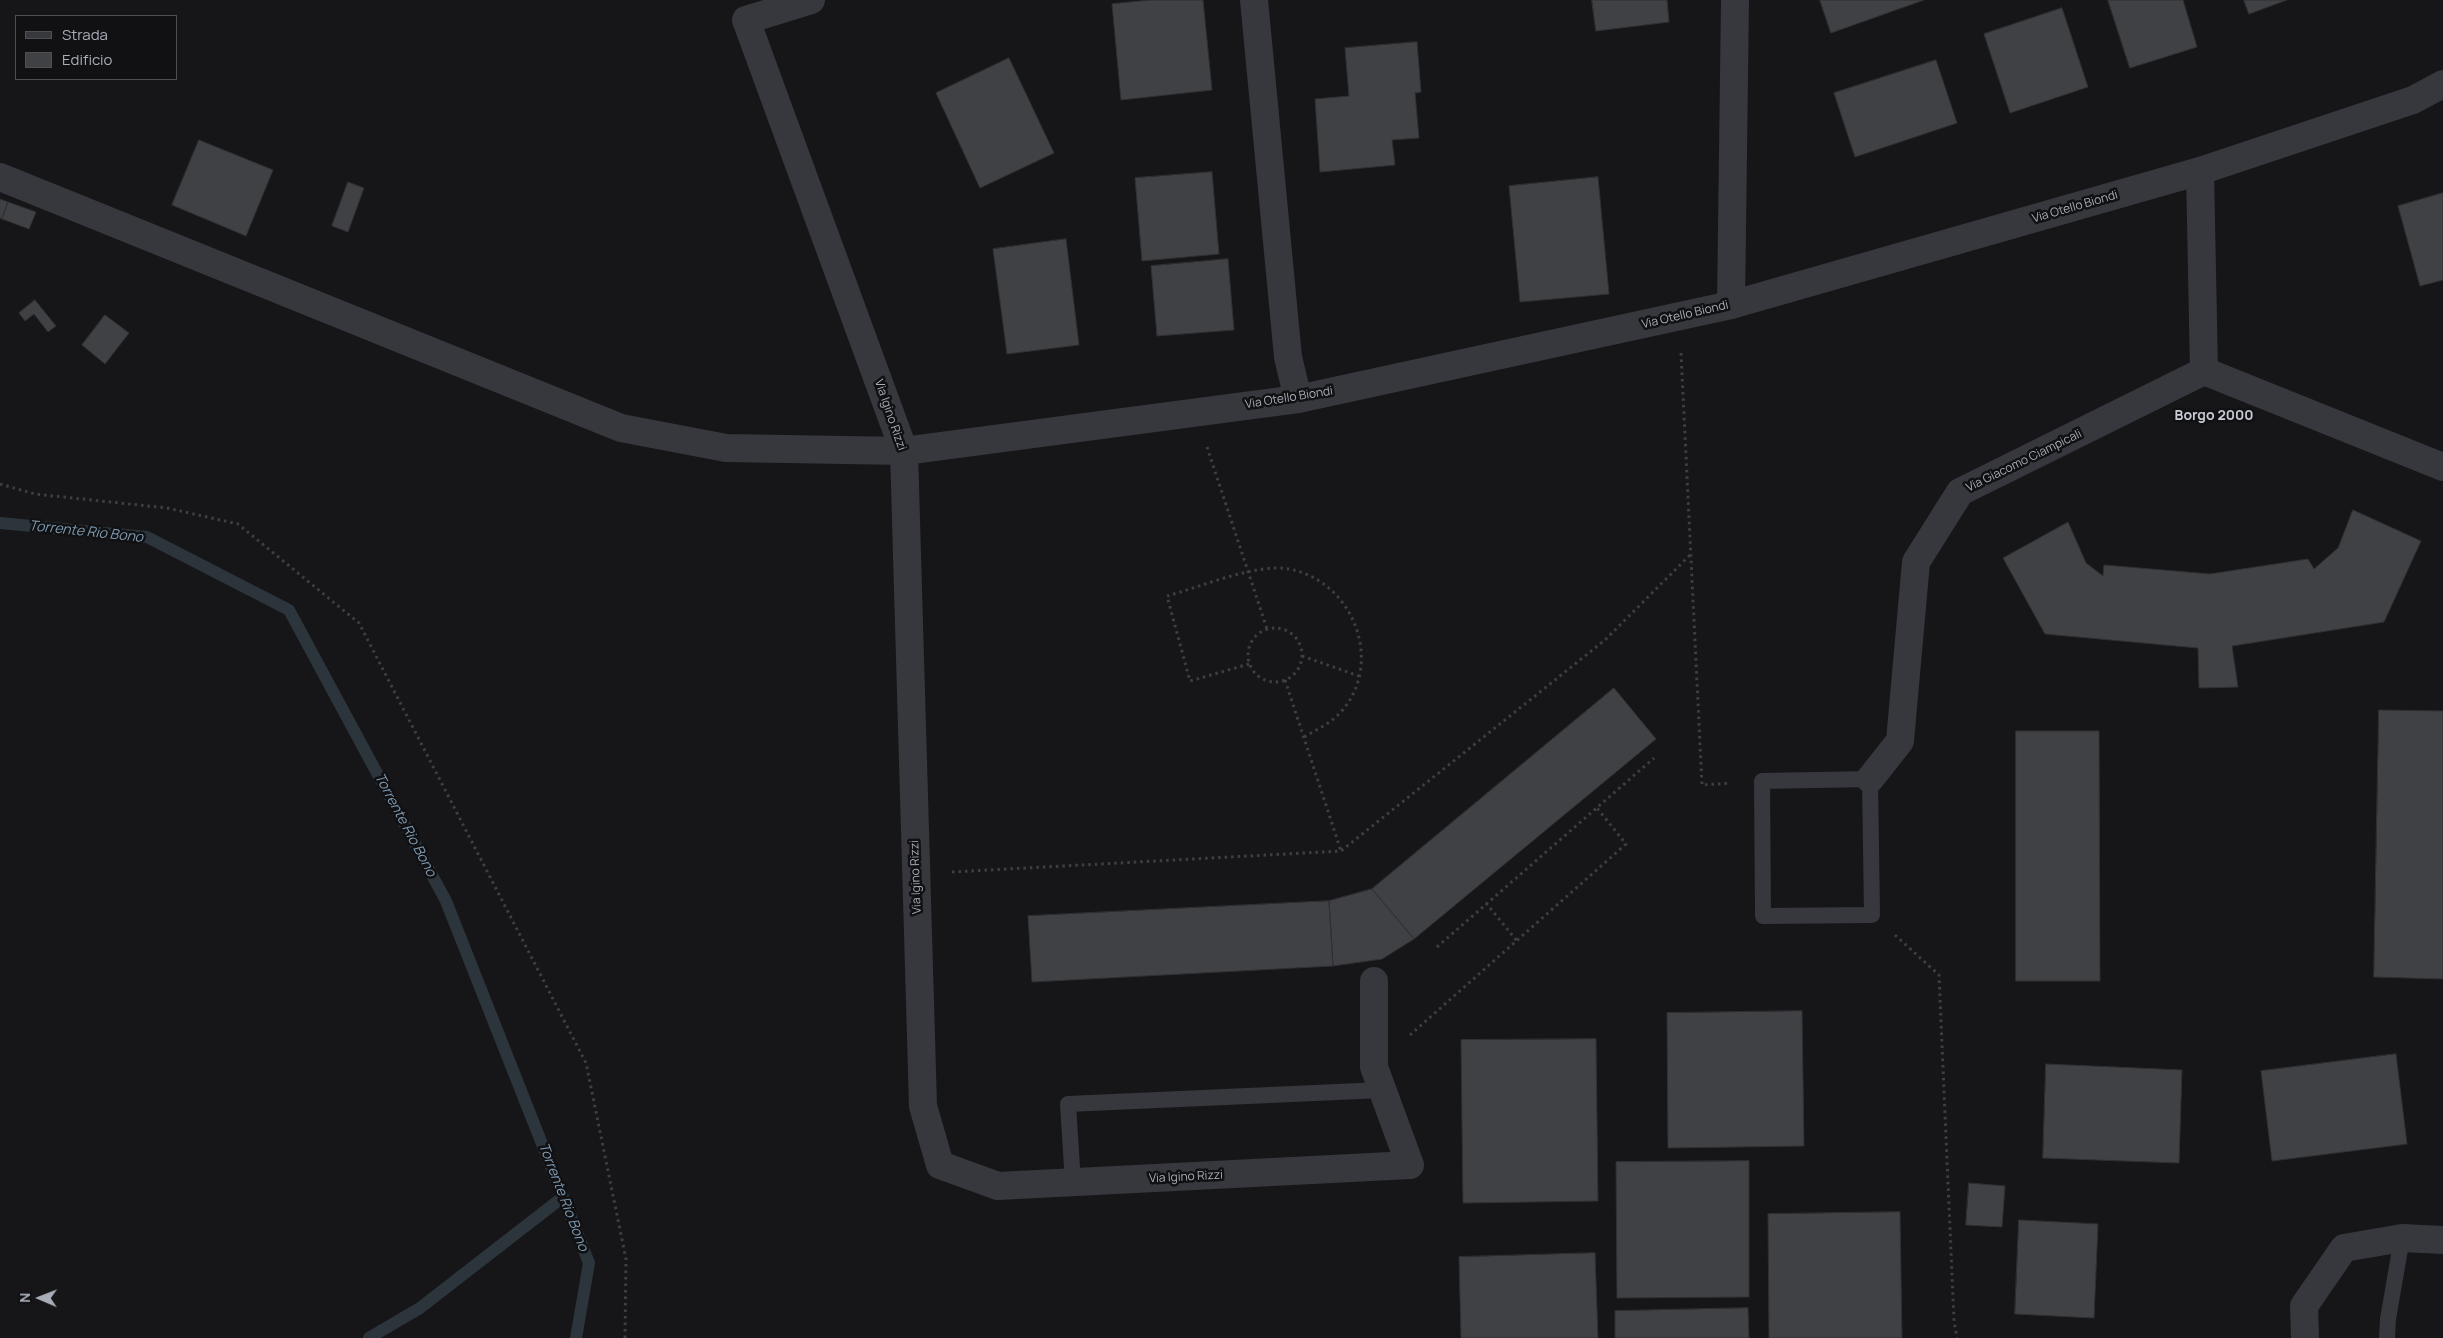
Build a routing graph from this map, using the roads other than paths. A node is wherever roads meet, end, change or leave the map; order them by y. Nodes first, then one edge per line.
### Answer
1 (811, 0) edge
2 (1254, 0) edge
3 (1735, 0) edge
4 (2443, 84) edge
5 (2200, 171) junction
6 (0, 177) edge
7 (1731, 305) junction
8 (2204, 371) junction
9 (1298, 399) junction
10 (904, 451) junction
11 (2443, 467) edge
12 (1870, 779) junction
13 (1374, 981) dead end
14 (1378, 1078) junction
15 (1073, 1183) junction
16 (2402, 1238) junction
17 (2443, 1240) edge
18 (2305, 1338) edge
19 (2387, 1338) edge

1 - 10 street, Via Igino Rizzi
2 - 9 street
3 - 7 street
4 - 5 street, Via Otello Biondi
5 - 7 street, Via Otello Biondi
5 - 8 street
6 - 10 street, Via Otello Biondi
7 - 9 street, Via Otello Biondi
8 - 11 street
8 - 12 street, Via Giacomo Ciampicali
9 - 10 street, Via Otello Biondi
10 - 15 street, Via Igino Rizzi
12 - 12 lane
13 - 14 street, Via Igino Rizzi
14 - 15 lane
14 - 15 street, Via Igino Rizzi
16 - 17 street
16 - 18 street
16 - 19 lane

